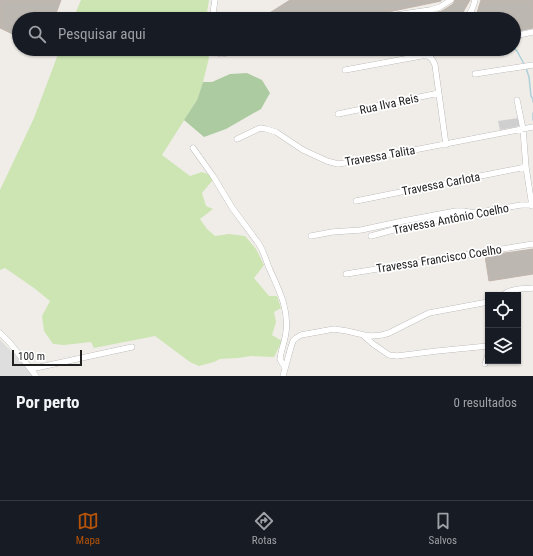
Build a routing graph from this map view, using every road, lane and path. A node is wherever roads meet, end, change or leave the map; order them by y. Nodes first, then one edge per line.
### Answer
1 (215, 0) edge
2 (451, 0) edge
3 (476, 0) edge
4 (213, 12) edge
5 (416, 12) edge
6 (471, 12) edge
7 (533, 32) edge
8 (521, 35) edge
9 (528, 66) edge
10 (345, 70) dead end
11 (475, 74) dead end
12 (439, 93) junction
13 (517, 100) dead end
14 (338, 114) dead end
15 (533, 127) edge
16 (523, 129) junction
17 (237, 138) dead end
18 (446, 145) junction
19 (193, 148) dead end
20 (526, 168) junction
21 (531, 187) edge
22 (356, 201) dead end
23 (532, 206) edge
24 (418, 221) junction
25 (311, 236) dead end
26 (371, 236) dead end
27 (533, 244) edge
28 (346, 274) dead end
29 (533, 288) edge
30 (507, 292) edge
31 (485, 303) edge
32 (0, 333) edge
33 (364, 335) junction
34 (485, 346) edge
35 (132, 348) dead end
36 (285, 367) junction
37 (31, 369) junction
38 (36, 376) edge
39 (283, 376) edge

1 - 4 street
2 - 5 street
3 - 6 street
7 - 8 street
9 - 11 street
10 - 12 street
12 - 14 street, Rua Ilva Reis
12 - 18 street
13 - 16 street, Travessa Antônio Coelho
15 - 16 street, Travessa Talita
16 - 18 street, Travessa Talita
16 - 20 street, Travessa Antônio Coelho
17 - 18 street, Travessa Talita
19 - 36 street
20 - 21 street, Travessa Antônio Coelho
20 - 22 street, Travessa Carlota
21 - 23 street, Travessa Antônio Coelho
23 - 24 street, Travessa Antônio Coelho
24 - 25 street
24 - 26 street, Travessa Antônio Coelho
27 - 28 street, Travessa Francisco Coelho
29 - 30 street
31 - 33 street
32 - 37 street
33 - 34 street
33 - 36 street
35 - 37 street
36 - 39 street
37 - 38 street

